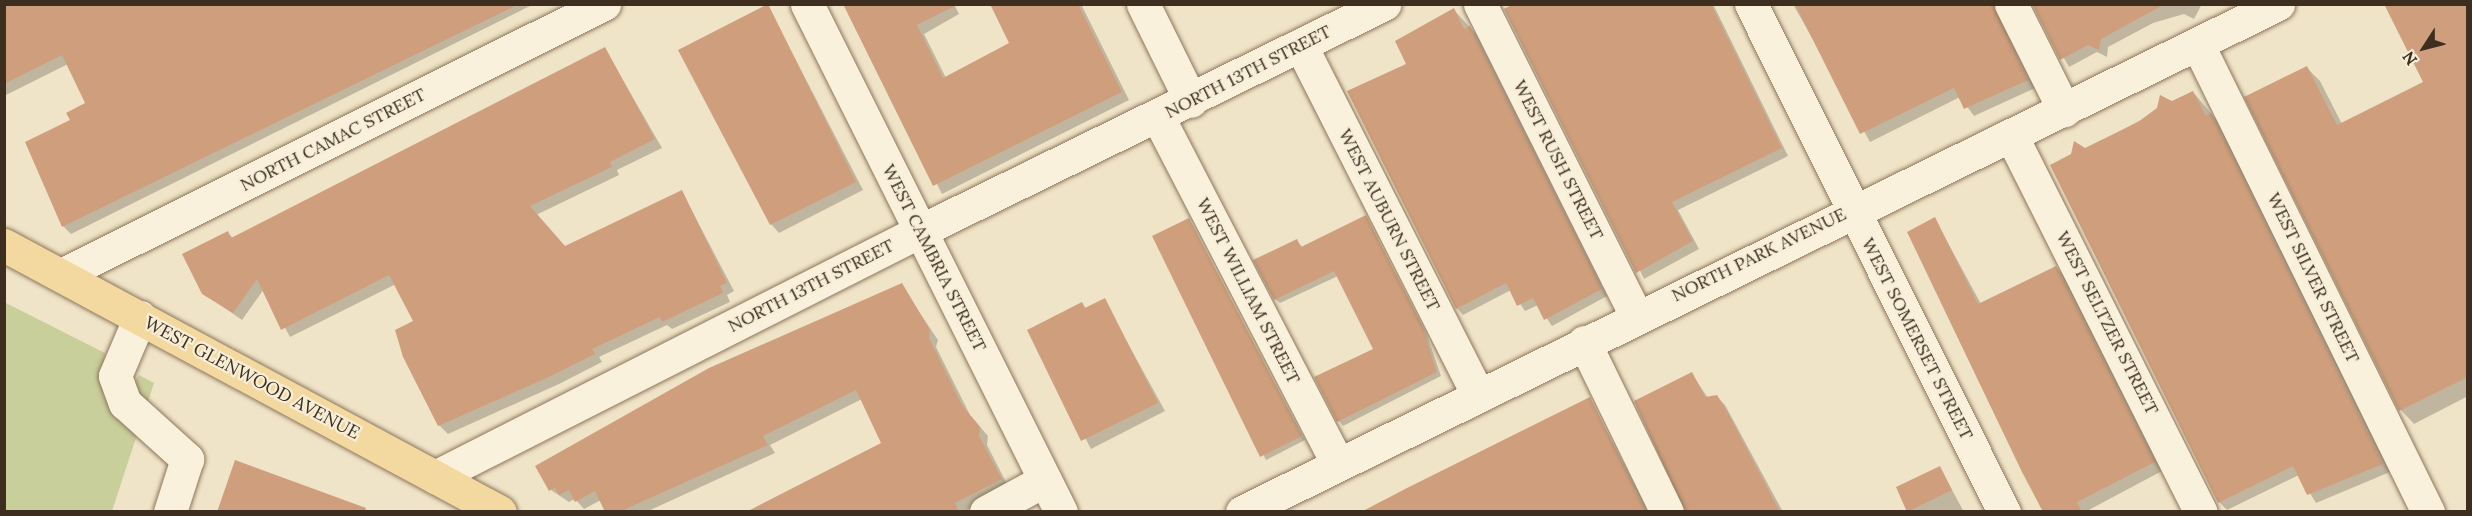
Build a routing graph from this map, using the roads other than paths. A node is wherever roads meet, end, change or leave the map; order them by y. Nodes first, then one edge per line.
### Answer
1 (604, 4) edge
2 (807, 4) edge
3 (1143, 4) edge
4 (1384, 4) edge
5 (1479, 4) edge
6 (1751, 4) edge
7 (2011, 4) edge
8 (2278, 4) edge
9 (2241, 13) edge
10 (2198, 45) junction
11 (1301, 46) junction
12 (1191, 101) junction
13 (2064, 110) junction
14 (1158, 117) junction
15 (2011, 135) junction
16 (1852, 209) junction
17 (920, 231) junction
18 (4, 245) edge
19 (61, 275) junction
20 (1636, 315) junction
21 (140, 317) junction
22 (1584, 342) junction
23 (1478, 394) junction
24 (1338, 464) junction
25 (435, 477) junction
26 (1045, 480) junction
27 (170, 512) edge
28 (500, 512) edge
29 (986, 512) edge
30 (1061, 512) edge
31 (1242, 512) edge
32 (1667, 512) edge
33 (2004, 512) edge
34 (2201, 512) edge
35 (2428, 512) edge

1 - 19 street, NORTH CAMAC STREET
2 - 17 street, WEST CAMBRIA STREET
3 - 12 street
4 - 11 street, NORTH 13TH STREET
5 - 20 street, WEST RUSH STREET
6 - 16 street, WEST SOMERSET STREET
7 - 13 street
8 - 9 street, NORTH PARK AVENUE
9 - 10 street, NORTH PARK AVENUE
10 - 13 street, NORTH PARK AVENUE
10 - 35 street, WEST SILVER STREET
11 - 12 street, NORTH 13TH STREET
11 - 23 street, WEST AUBURN STREET
12 - 14 street, NORTH 13TH STREET
13 - 15 street, NORTH PARK AVENUE
14 - 17 street, NORTH 13TH STREET
14 - 24 street, WEST WILLIAM STREET
15 - 16 street, NORTH PARK AVENUE
15 - 34 street, WEST SELTZER STREET
16 - 20 street, NORTH PARK AVENUE
16 - 33 street, WEST SOMERSET STREET
17 - 25 street, NORTH 13TH STREET
17 - 26 street, WEST CAMBRIA STREET
18 - 19 main road, WEST GLENWOOD AVENUE
19 - 21 main road, WEST GLENWOOD AVENUE
20 - 22 street, NORTH PARK AVENUE
21 - 25 main road, WEST GLENWOOD AVENUE
21 - 27 street
22 - 23 street, NORTH PARK AVENUE
22 - 32 street
23 - 24 street, NORTH PARK AVENUE
24 - 31 street, NORTH PARK AVENUE
25 - 28 main road, WEST GLENWOOD AVENUE
26 - 29 street
26 - 30 street, WEST CAMBRIA STREET

